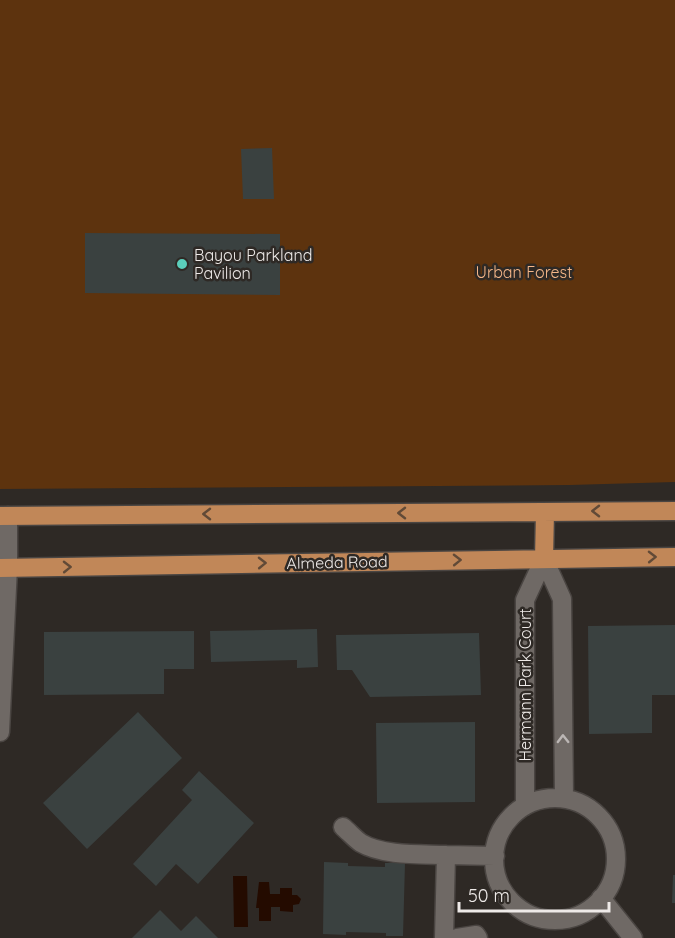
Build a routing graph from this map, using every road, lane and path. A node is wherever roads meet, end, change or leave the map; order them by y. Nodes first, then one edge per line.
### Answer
1 (675, 511) edge
2 (545, 512) junction
3 (4, 516) edge
4 (675, 557) edge
5 (544, 559) junction
6 (4, 568) edge
7 (0, 732) edge
8 (564, 798) junction
9 (525, 806) junction
10 (343, 827) dead end
11 (446, 855) junction
12 (495, 856) junction
13 (601, 898) junction
14 (444, 938) edge
15 (457, 938) edge
16 (478, 938) edge
17 (633, 938) edge

1 -> 2 main road
2 -> 3 main road
2 - 5 main road
3 - 6 street
5 -> 4 main road, Almeda Road
6 -> 5 main road, Almeda Road
8 -> 5 street
5 - 9 street, Hermann Park Court
6 - 7 street
8 - 9 street
8 - 13 street
9 - 12 street
10 - 11 street
11 - 12 street
11 - 14 street
12 - 13 street
13 - 17 street
15 - 16 street

